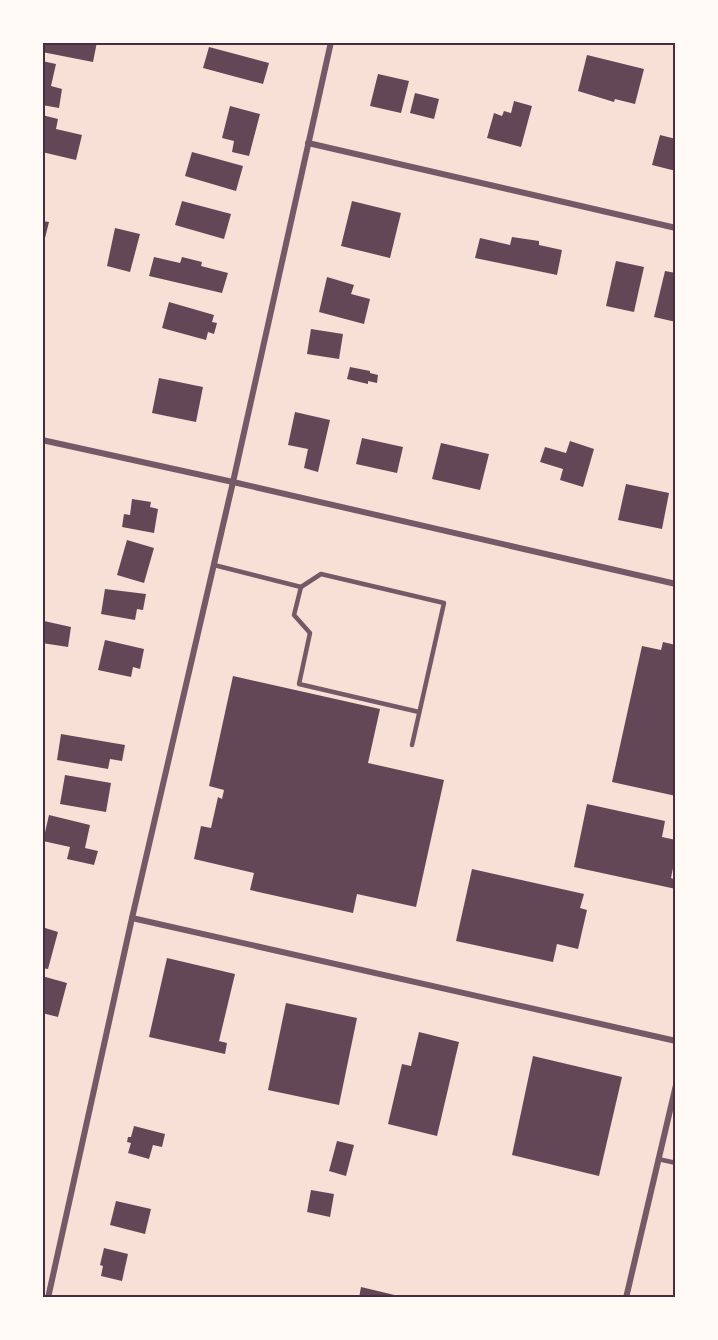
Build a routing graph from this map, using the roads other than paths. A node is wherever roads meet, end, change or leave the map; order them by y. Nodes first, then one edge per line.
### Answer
1 (331, 42) edge
2 (308, 143) junction
3 (676, 228) edge
4 (42, 440) edge
5 (233, 482) junction
6 (214, 566) junction
7 (676, 584) edge
8 (301, 587) junction
9 (419, 712) junction
10 (412, 745) dead end
11 (132, 918) junction
12 (676, 1041) edge
13 (676, 1085) edge
14 (673, 1113) edge
15 (658, 1159) junction
16 (676, 1163) edge
17 (48, 1298) edge
18 (626, 1298) edge

1 - 2 street
2 - 3 street
2 - 5 street
4 - 5 street
5 - 6 street
5 - 7 street
6 - 8 lane
6 - 11 street
8 - 9 lane
8 - 9 lane
9 - 10 lane
11 - 12 street
11 - 17 street
13 - 14 street
14 - 15 street
15 - 16 lane
15 - 18 street

